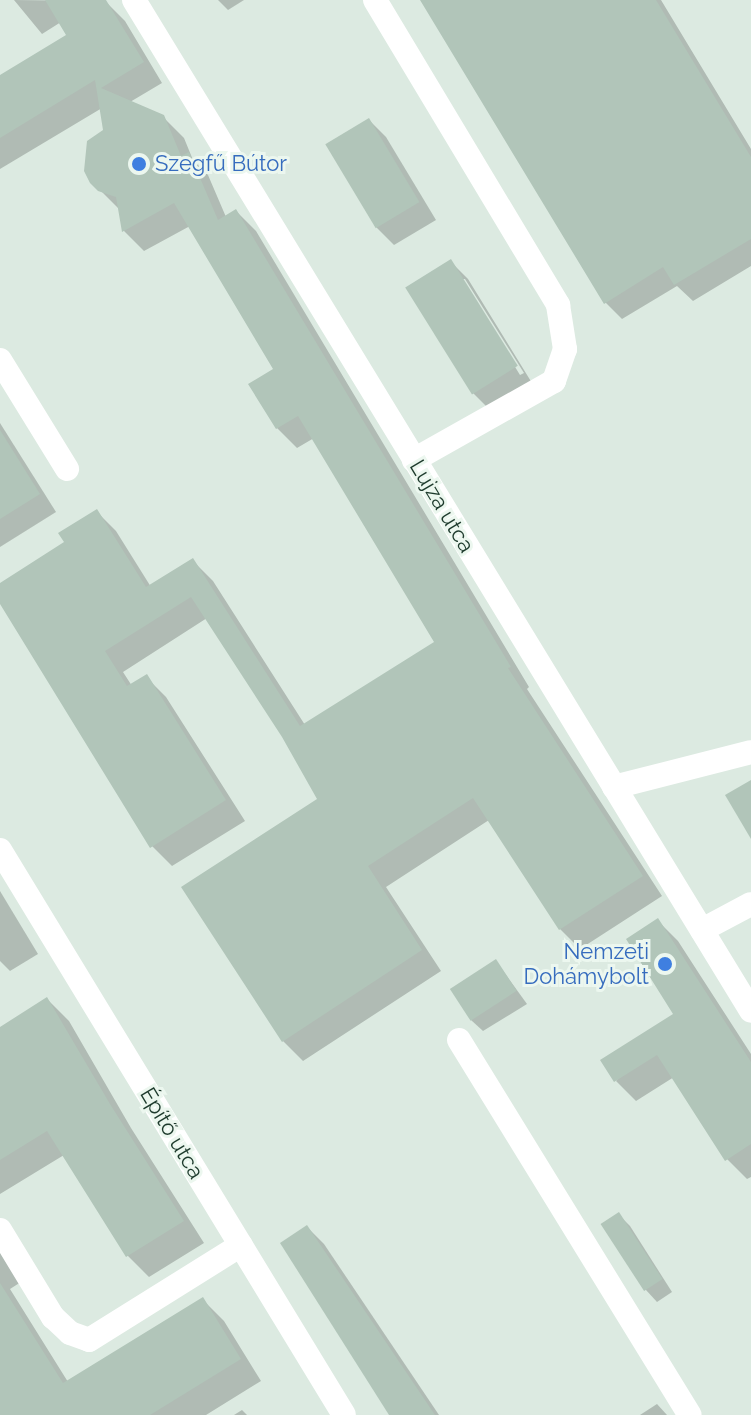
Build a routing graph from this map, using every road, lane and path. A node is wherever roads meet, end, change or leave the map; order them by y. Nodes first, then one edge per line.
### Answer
1 (134, 0) edge
2 (375, 0) edge
3 (0, 360) edge
4 (414, 460) junction
5 (67, 469) dead end
6 (751, 752) edge
7 (614, 787) junction
8 (0, 850) edge
9 (751, 904) edge
10 (702, 930) junction
11 (751, 1011) edge
12 (459, 1040) dead end
13 (0, 1230) edge
14 (241, 1245) junction
15 (344, 1415) edge
16 (690, 1415) edge

1 - 4 street, Lujza utca
2 - 4 street
3 - 5 street
4 - 7 street, Lujza utca
6 - 7 street
7 - 10 street, Lujza utca
8 - 14 street, Építő utca
9 - 10 street
10 - 11 street, Lujza utca
12 - 16 street
13 - 14 street
14 - 15 street, Építő utca

